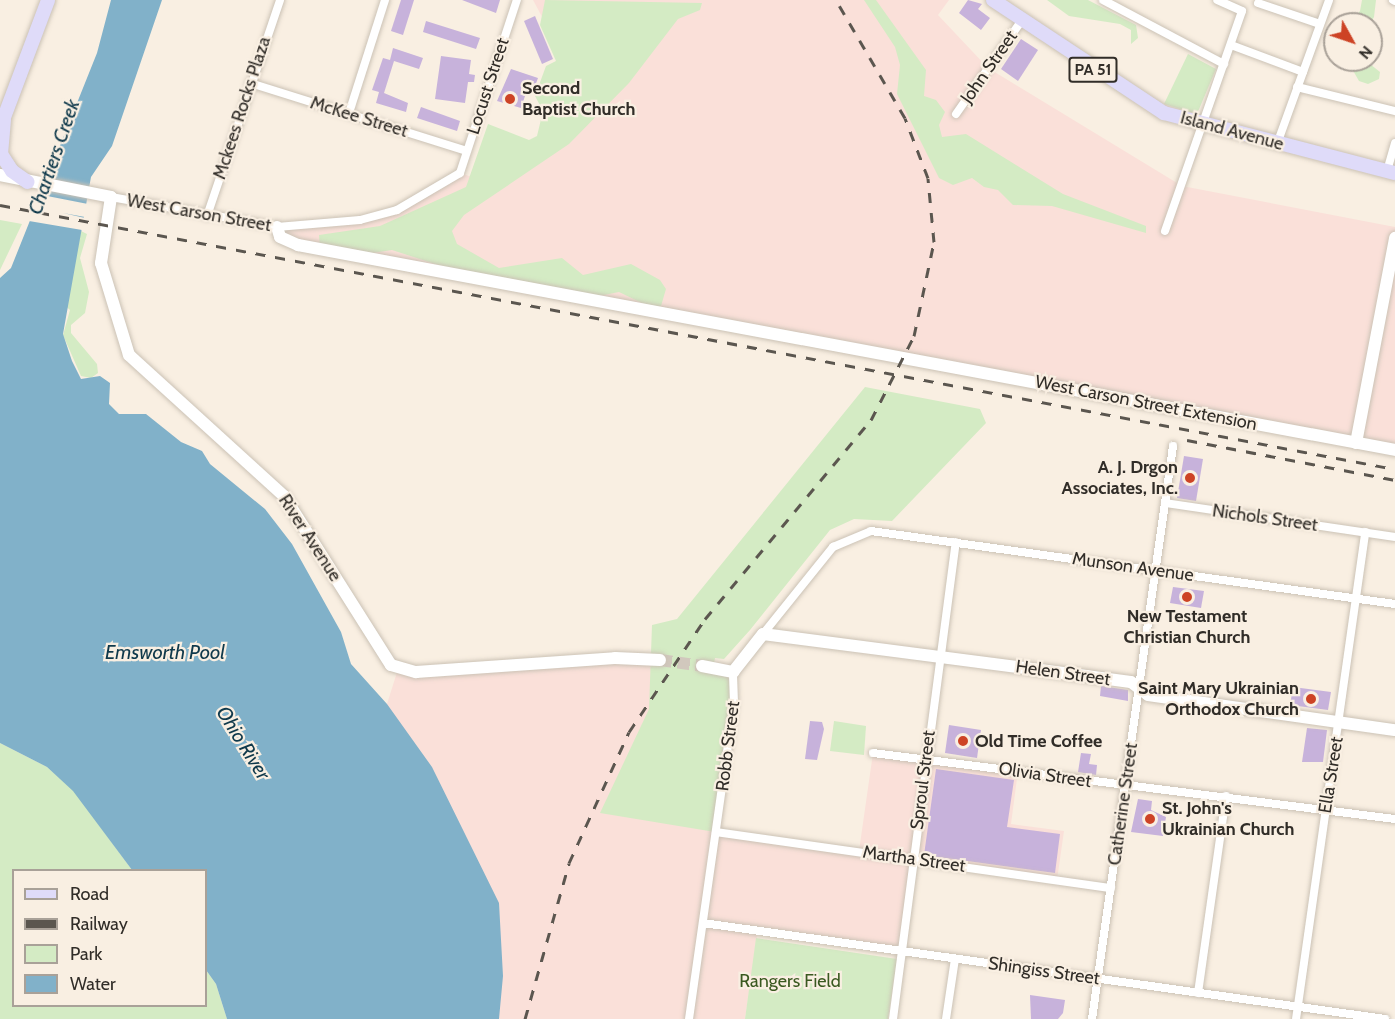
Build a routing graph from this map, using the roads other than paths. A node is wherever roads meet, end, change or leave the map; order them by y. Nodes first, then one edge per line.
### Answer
1 (48, 0) edge
2 (280, 0) edge
3 (385, 0) edge
4 (517, 0) edge
5 (993, 0) edge
6 (1103, 0) edge
7 (1216, 0) edge
8 (1329, 0) edge
9 (1258, 3) dead end
10 (1022, 21) junction
11 (1320, 24) junction
12 (1231, 45) junction
13 (1224, 64) junction
14 (1303, 72) junction
15 (250, 83) junction
16 (1297, 87) junction
17 (1395, 111) edge
18 (349, 113) junction
19 (956, 114) dead end
20 (3, 117) edge
21 (1201, 126) junction
22 (1395, 143) edge
23 (1277, 144) junction
24 (467, 151) junction
25 (460, 172) joint
26 (1391, 172) edge
27 (0, 175) edge
28 (30, 182) junction
29 (111, 197) junction
30 (207, 216) junction
31 (277, 227) junction
32 (1165, 231) dead end
33 (1395, 238) edge
34 (1356, 443) junction
35 (1173, 446) dead end
36 (1395, 450) edge
37 (1165, 503) junction
38 (1365, 532) junction
39 (1395, 537) edge
40 (956, 542) junction
41 (1156, 570) junction
42 (1355, 598) junction
43 (1395, 604) edge
44 (763, 634) junction
45 (939, 655) junction
46 (660, 660) tunnel mouth
47 (702, 666) tunnel mouth
48 (732, 672) junction
49 (1139, 688) junction
50 (1339, 721) junction
51 (1395, 730) edge
52 (873, 753) dead end
53 (925, 760) junction
54 (1126, 784) junction
55 (1226, 796) junction
56 (1325, 810) junction
57 (1395, 819) edge
58 (716, 832) junction
59 (913, 859) junction
60 (1111, 888) junction
61 (703, 923) junction
62 (902, 951) junction
63 (955, 959) junction
64 (1098, 979) junction
65 (1198, 993) junction
66 (1298, 1006) junction
67 (689, 1019) edge
68 (893, 1019) edge
69 (946, 1019) edge
70 (1092, 1019) edge
71 (1296, 1019) edge
72 (1386, 1019) edge

1 - 20 main road
2 - 15 street, Mckees Rocks Plaza
3 - 18 street
4 - 24 street, Locust Street
5 - 10 main road, Island Avenue / PA 51
6 - 13 street
7 - 12 street
8 - 11 street
9 - 11 street
10 - 19 street, John Street
10 - 21 main road, Island Avenue / PA 51
11 - 14 street
12 - 13 street
12 - 14 street
13 - 21 street
14 - 16 street
15 - 18 street, McKee Street
15 - 30 street, Mckees Rocks Plaza
16 - 17 street
16 - 23 street
18 - 24 street, McKee Street
20 - 28 main road
21 - 23 main road, Island Avenue / PA 51
21 - 32 street
22 - 26 street
23 - 26 main road, Island Avenue / PA 51
24 - 25 street, Locust Street
25 - 31 street, West Carson Street
27 - 28 street, West Carson Street
28 - 29 street, West Carson Street
29 - 30 street, West Carson Street
29 - 46 street, River Avenue
30 - 31 street, West Carson Street
31 - 34 street, West Carson Street Extension
33 - 34 street
34 - 36 street, West Carson Street Extension
35 - 37 street, Catherine Street
37 - 38 street, Nichols Street
37 - 41 street, Catherine Street
38 - 39 street, Nichols Street
38 - 42 street, Ella Street
40 - 41 street, Munson Avenue
40 - 44 street, Munson Avenue
40 - 45 street, Sproul Street
41 - 42 street, Munson Avenue
41 - 49 street, Catherine Street
42 - 43 street, Munson Avenue
42 - 50 street, Ella Street
44 - 45 street, Helen Street
44 - 48 street
45 - 49 street, Helen Street
45 - 53 street, Sproul Street
47 - 48 street
48 - 58 street, Robb Street
49 - 50 street, Helen Street
49 - 54 street, Catherine Street
50 - 51 street, Helen Street
50 - 56 street, Ella Street
52 - 53 street, Olivia Street
53 - 54 street, Olivia Street
53 - 59 street, Sproul Street
54 - 55 street, Olivia Street
54 - 60 street, Catherine Street
55 - 56 street, Olivia Street
55 - 65 street
56 - 57 street, Olivia Street
56 - 66 street, Ella Street
58 - 59 street, Martha Street
58 - 61 street, Robb Street
59 - 60 street, Martha Street
59 - 62 street, Sproul Street
60 - 64 street, Catherine Street
61 - 62 street, Shingiss Street
61 - 67 street, Robb Street
62 - 63 street, Shingiss Street
62 - 68 street, Sproul Street
63 - 64 street, Shingiss Street
63 - 69 street
64 - 65 street, Shingiss Street
64 - 70 street, Catherine Street
65 - 66 street, Shingiss Street
66 - 71 street, Ella Street
66 - 72 street, Shingiss Street

